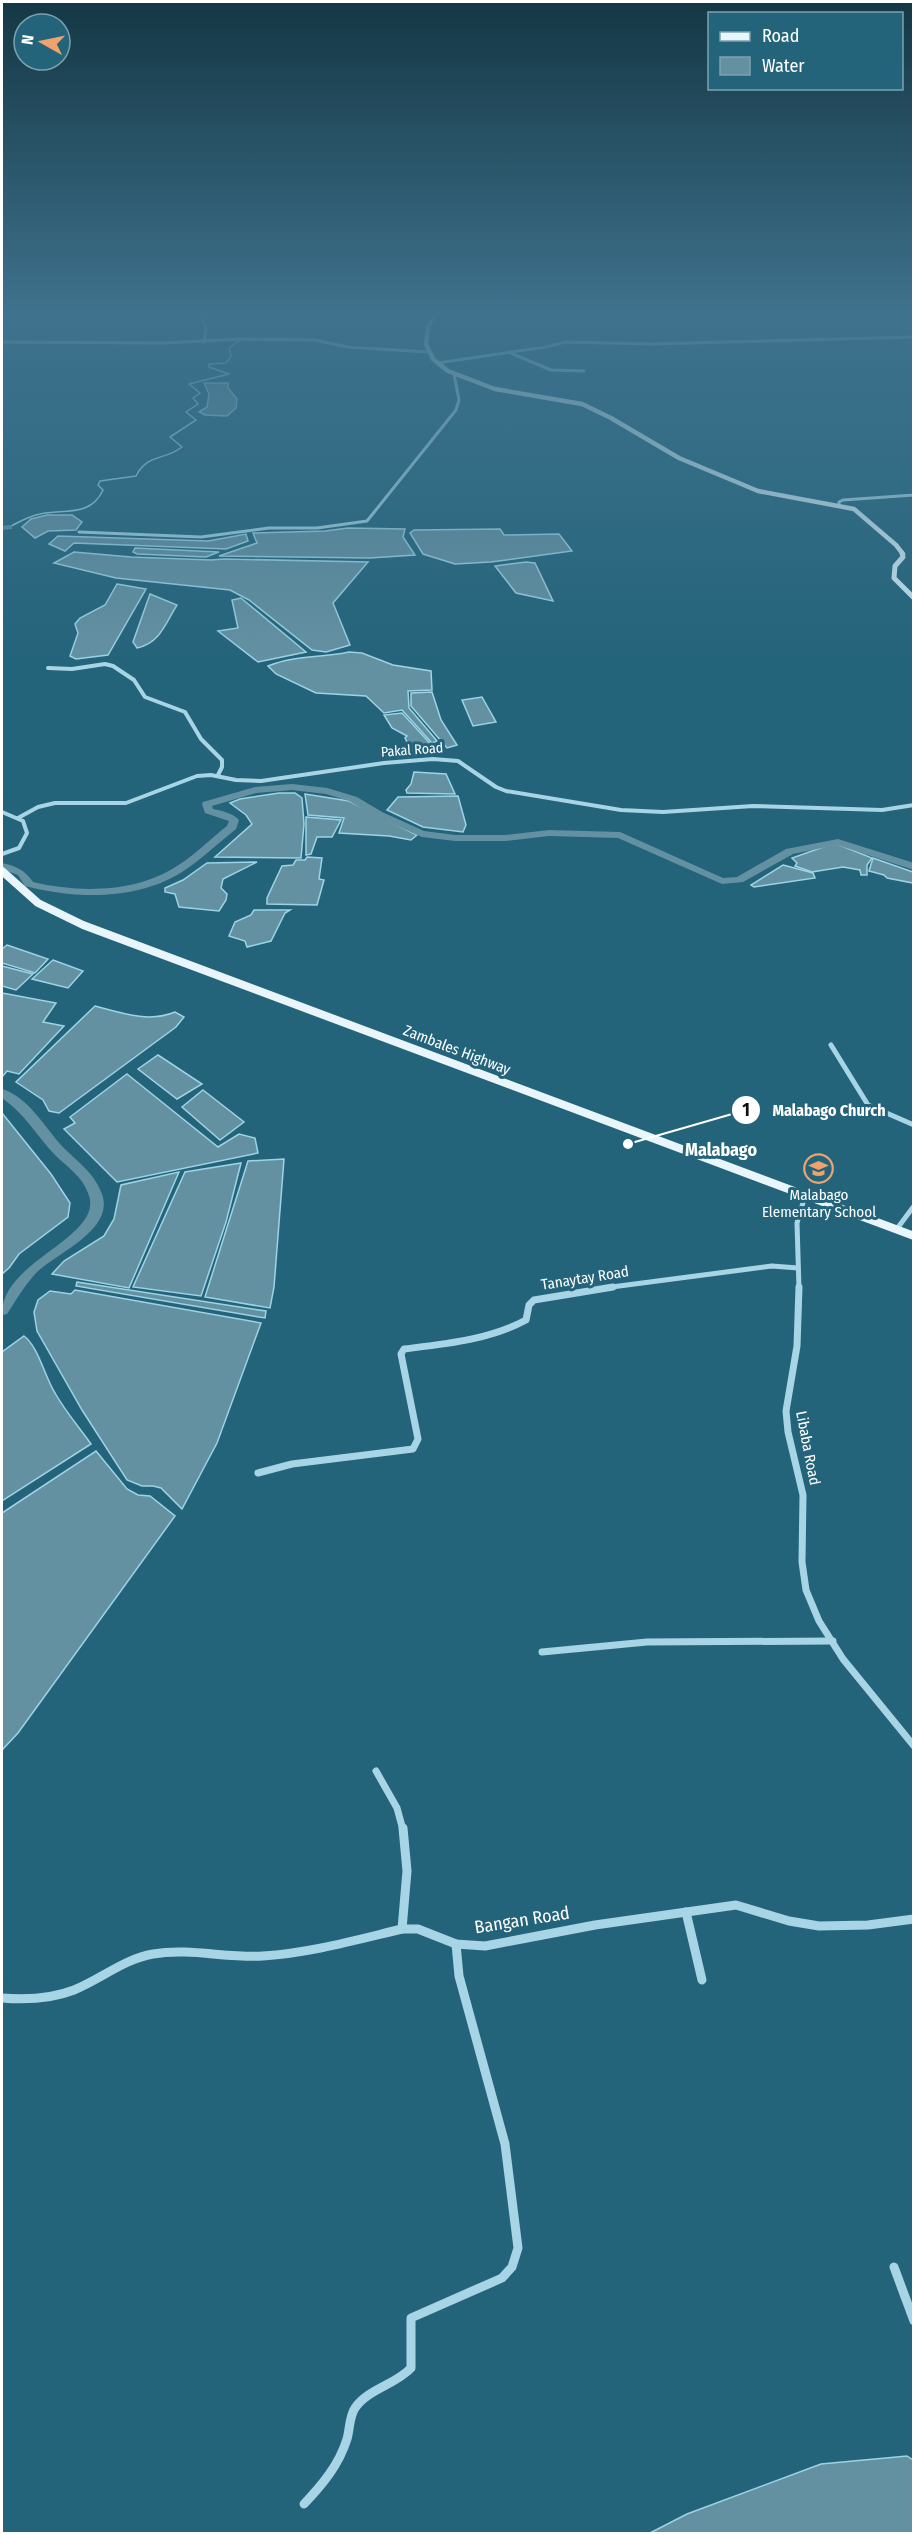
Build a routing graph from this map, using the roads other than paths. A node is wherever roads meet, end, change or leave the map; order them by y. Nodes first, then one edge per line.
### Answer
1 (442, 427) edge
2 (627, 427) edge
3 (914, 495) edge
4 (838, 506) junction
5 (79, 532) dead end
6 (914, 598) edge
7 (48, 668) dead end
8 (218, 775) junction
9 (914, 805) edge
10 (2, 812) edge
11 (18, 818) junction
12 (2, 854) edge
13 (3, 873) edge
14 (831, 1045) dead end
15 (914, 1125) edge
16 (805, 1196) junction
17 (914, 1206) edge
18 (896, 1230) junction
19 (914, 1236) edge
20 (798, 1268) junction
21 (258, 1473) dead end
22 (833, 1641) junction
23 (542, 1652) dead end
24 (914, 1746) edge
25 (376, 1771) dead end
26 (686, 1912) junction
27 (914, 1919) edge
28 (402, 1929) junction
29 (456, 1944) junction
30 (702, 1980) dead end
31 (2, 1998) edge
32 (894, 2267) dead end
33 (914, 2321) edge
34 (304, 2504) dead end

1 - 5 street
2 - 4 street
3 - 4 street
4 - 6 street
7 - 8 street
8 - 9 street, Pakal Road
8 - 11 street, Pakal Road
10 - 11 street
11 - 12 street
13 - 16 main road, Zambales Highway
14 - 15 street
16 - 18 main road, Zambales Highway
16 - 20 street, Libaba Road
17 - 18 street
18 - 19 main road, Zambales Highway
20 - 21 street, Tanaytay Road
20 - 22 street, Libaba Road
22 - 23 street
22 - 24 street, Libaba Road
25 - 28 street
26 - 27 street, Bangan Road
26 - 29 street, Bangan Road
26 - 30 street
28 - 29 street, Bangan Road
28 - 31 street, Bangan Road
29 - 34 street
32 - 33 street

